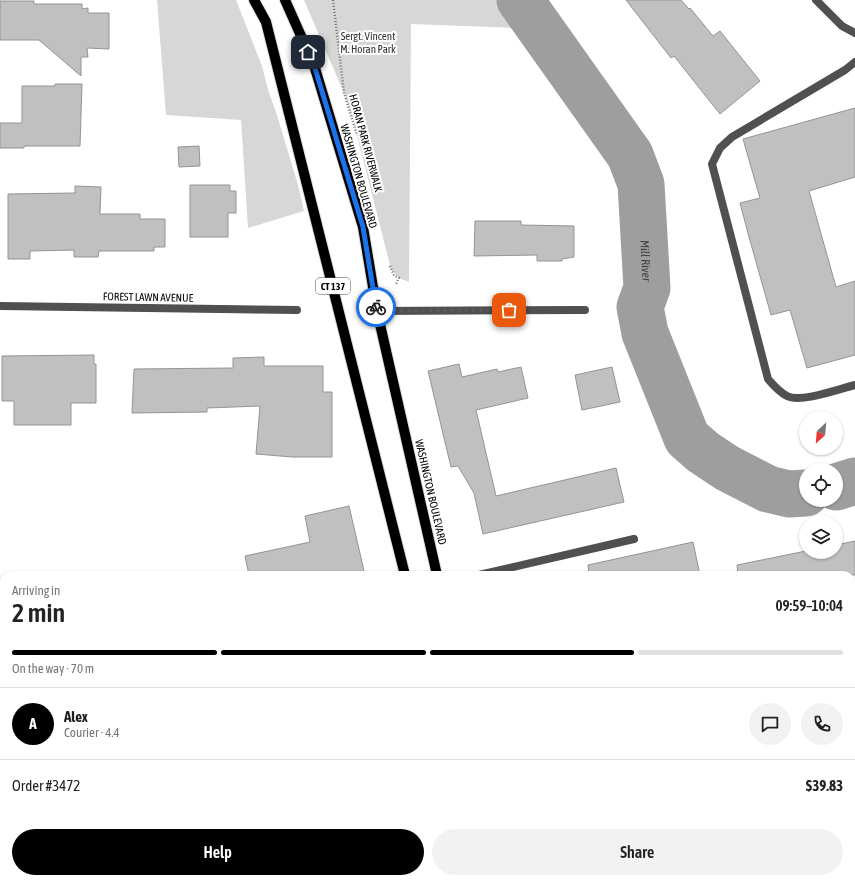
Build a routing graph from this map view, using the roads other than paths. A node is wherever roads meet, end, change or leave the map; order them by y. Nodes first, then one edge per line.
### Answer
1 (254, 0) edge
2 (285, 0) edge
3 (816, 0) edge
4 (855, 33) edge
5 (855, 62) edge
6 (0, 306) edge
7 (297, 310) dead end
8 (585, 310) dead end
9 (377, 311) junction
10 (855, 385) edge
11 (634, 539) dead end
12 (404, 571) edge
13 (436, 571) edge
14 (496, 571) edge

1 - 12 main road, CT 137
2 - 9 main road, WASHINGTON BOULEVARD
3 - 4 street
5 - 10 street
6 - 7 street, FOREST LAWN AVENUE
8 - 9 street
9 - 13 main road, WASHINGTON BOULEVARD
11 - 14 street

